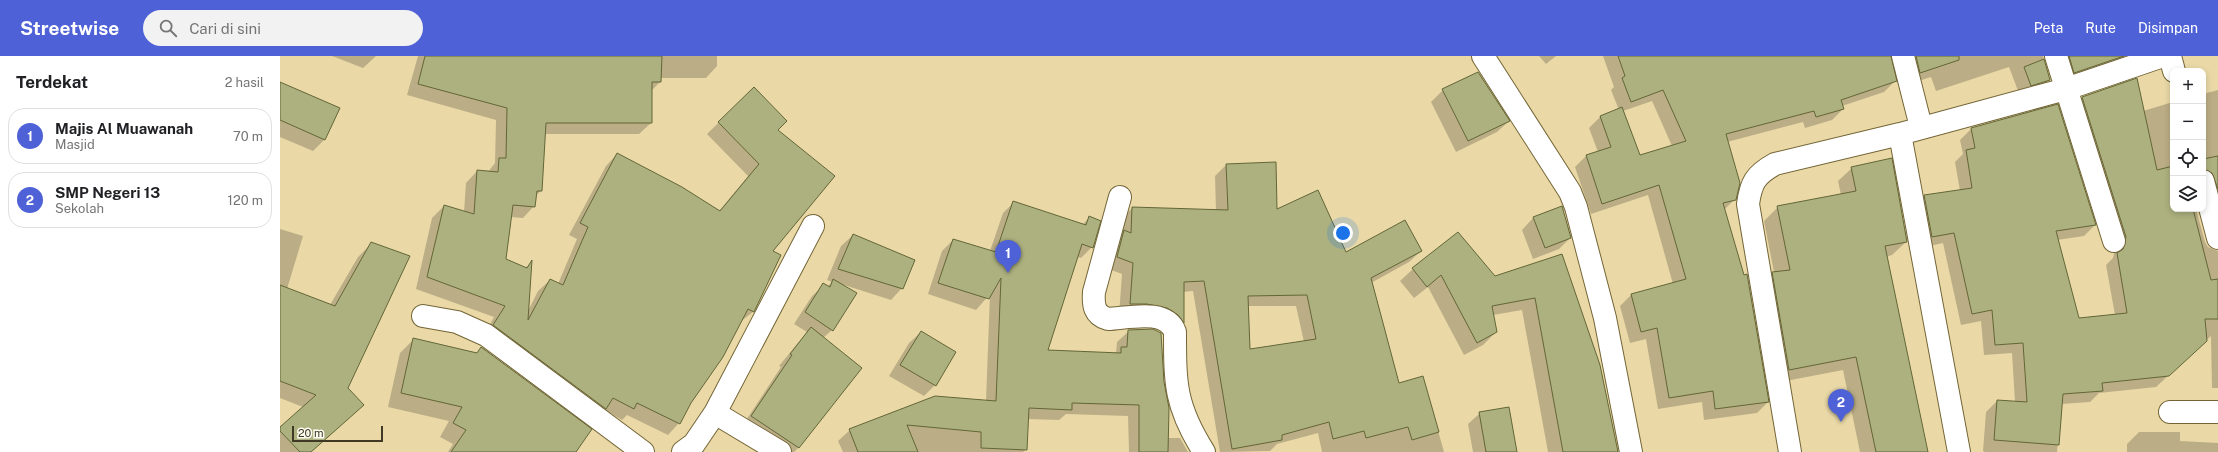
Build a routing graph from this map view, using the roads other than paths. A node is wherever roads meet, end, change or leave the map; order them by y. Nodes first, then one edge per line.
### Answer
1 (1483, 56) edge
2 (1903, 56) edge
3 (2056, 56) edge
4 (2163, 56) edge
5 (2170, 56) edge
6 (2173, 68) edge
7 (2066, 89) junction
8 (1921, 127) junction
9 (1900, 134) junction
10 (2206, 192) edge
11 (1120, 197) dead end
12 (813, 226) dead end
13 (2218, 238) edge
14 (2114, 241) dead end
15 (423, 316) dead end
16 (2170, 412) dead end
17 (2218, 412) edge
18 (715, 413) junction
19 (643, 452) edge
20 (682, 452) edge
21 (780, 452) edge
22 (1204, 452) edge
23 (1631, 452) edge
24 (1790, 452) edge
25 (1959, 452) edge

1 - 23 street
2 - 8 street
3 - 7 street
4 - 7 street
5 - 6 street
7 - 8 street
7 - 14 street
8 - 9 street
9 - 24 street
9 - 25 street
10 - 13 street
11 - 22 street
12 - 18 street
15 - 19 street
16 - 17 street
18 - 20 street
18 - 21 street

